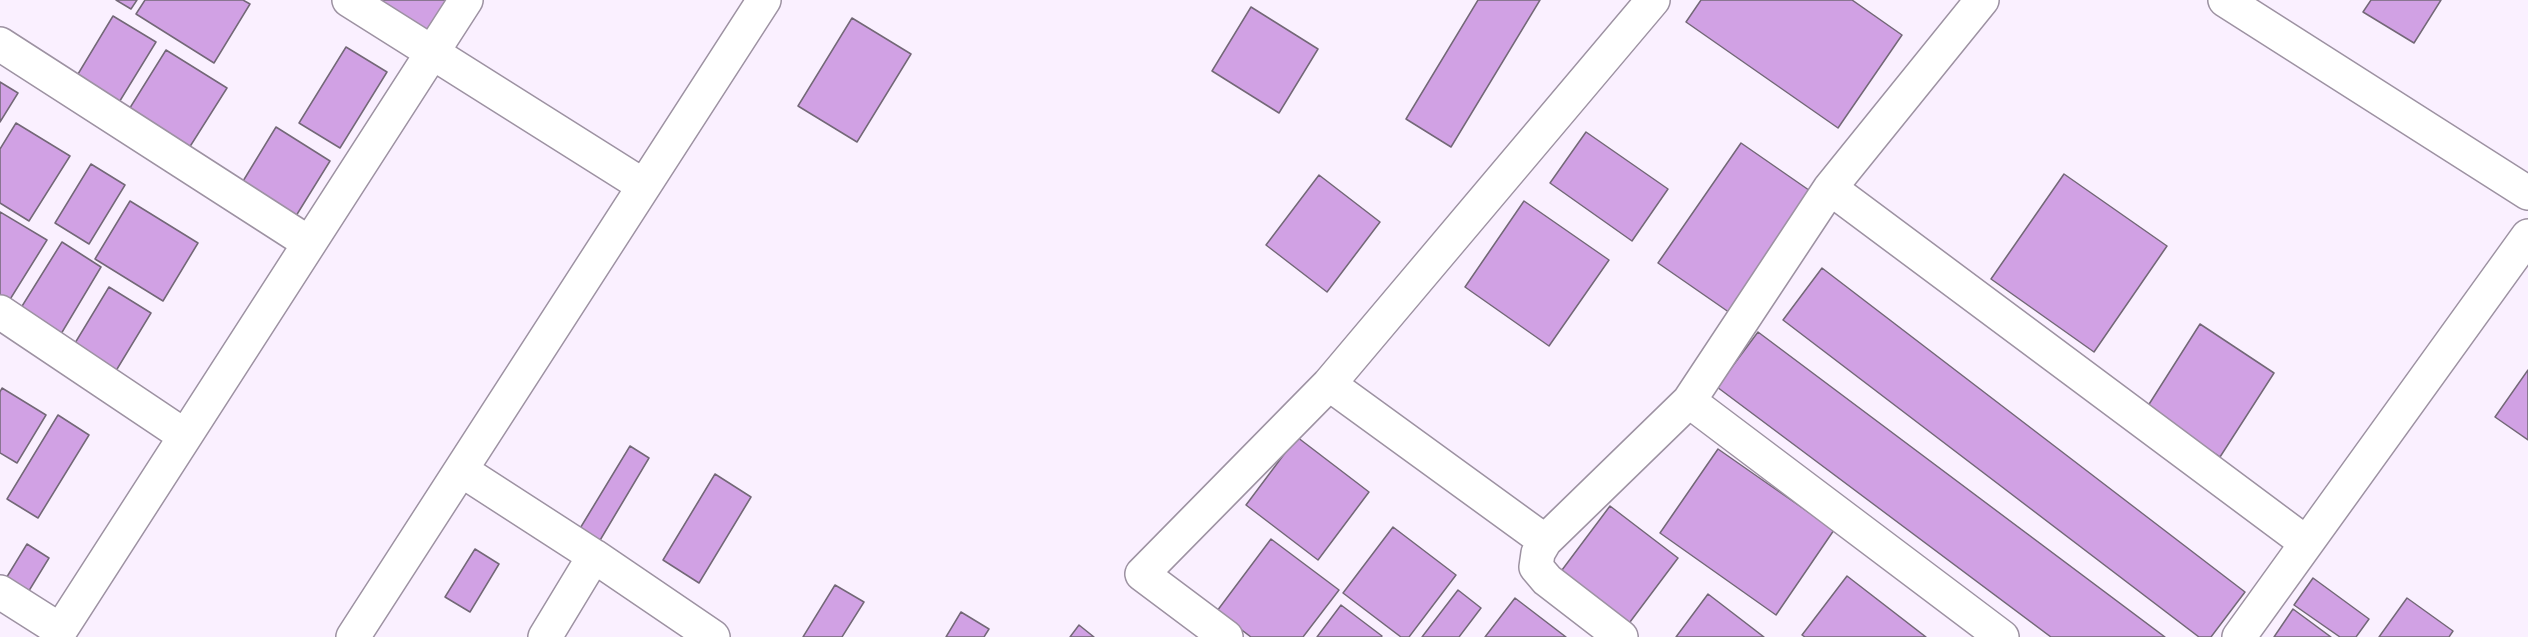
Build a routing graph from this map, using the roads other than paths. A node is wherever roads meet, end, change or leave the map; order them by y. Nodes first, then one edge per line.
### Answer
1 (349, 0) edge
2 (466, 0) edge
3 (764, 0) edge
4 (1653, 0) edge
5 (1982, 0) edge
6 (2224, 0) edge
7 (0, 44) edge
8 (432, 52) junction
9 (644, 186) junction
10 (1830, 188) junction
11 (2528, 193) edge
12 (2528, 236) edge
13 (309, 243) junction
14 (0, 312) edge
15 (1329, 384) junction
16 (1689, 401) junction
17 (185, 436) junction
18 (460, 470) junction
19 (1545, 541) junction
20 (2305, 542) junction
21 (594, 556) junction
22 (0, 592) edge
23 (58, 633) edge
24 (353, 637) edge
25 (544, 637) edge
26 (713, 637) edge
27 (1226, 637) edge
28 (1621, 637) edge
29 (2002, 637) edge
30 (2239, 637) edge

1 - 8 street
2 - 8 street
3 - 9 street
4 - 15 street
5 - 10 street
6 - 11 street
7 - 13 street
8 - 9 street
8 - 13 street
9 - 18 street
10 - 16 street
10 - 20 street
12 - 20 street
13 - 17 street
14 - 17 street
15 - 19 street
15 - 27 street
16 - 19 street
16 - 29 street
17 - 23 street
18 - 21 street
18 - 24 street
19 - 28 street
20 - 30 street
21 - 25 street
21 - 26 street
22 - 23 street

